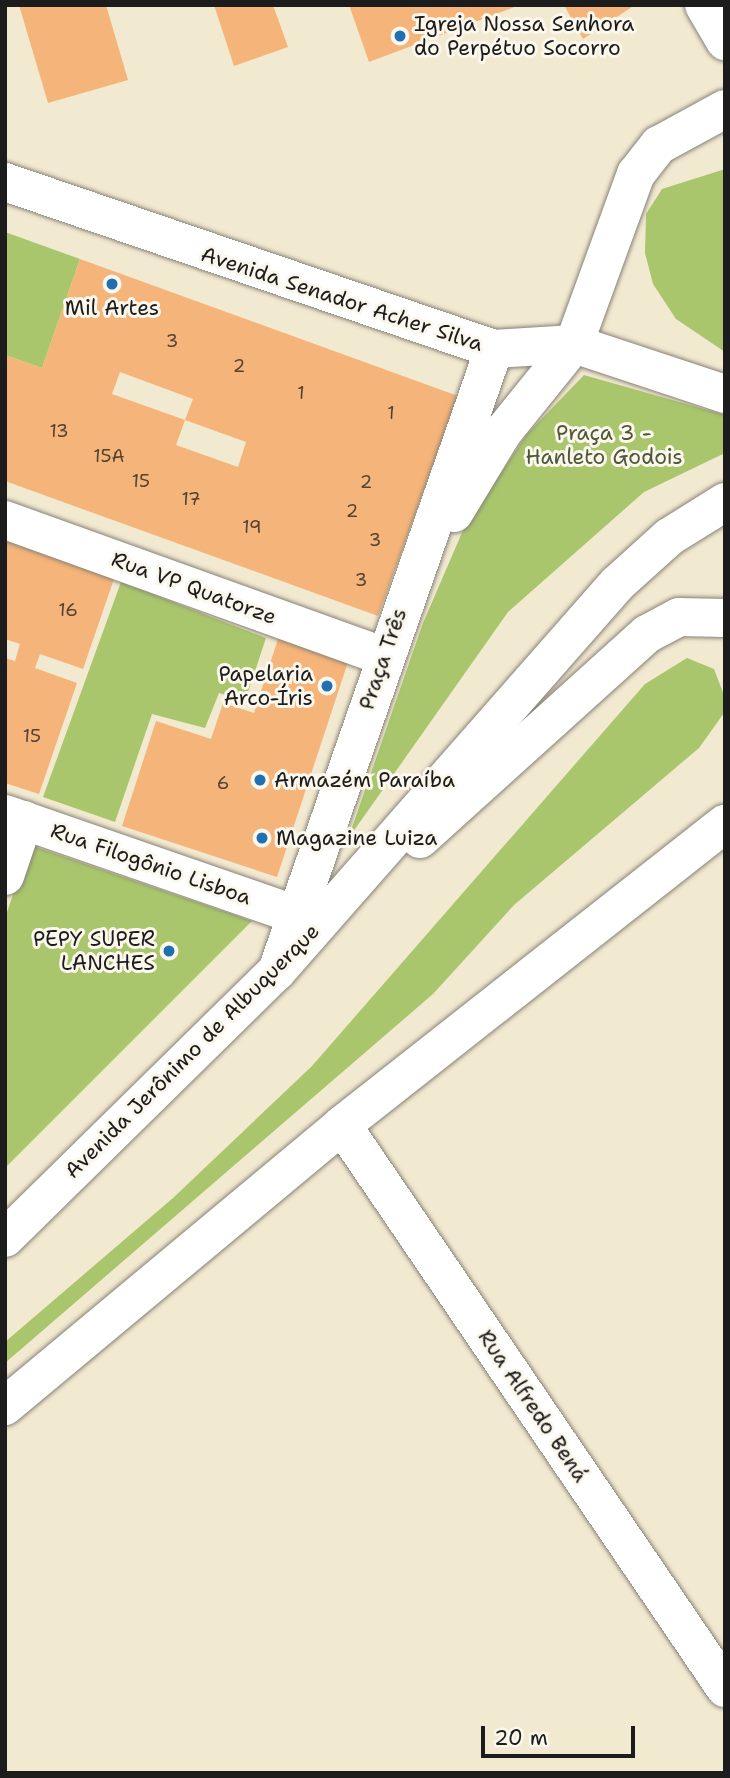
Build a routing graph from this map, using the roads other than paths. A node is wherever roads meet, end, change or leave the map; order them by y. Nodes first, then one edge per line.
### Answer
1 (704, 5) edge
2 (725, 41) edge
3 (725, 109) edge
4 (5, 182) edge
5 (574, 344) junction
6 (494, 349) junction
7 (725, 394) edge
8 (725, 502) edge
9 (5, 520) edge
10 (725, 618) edge
11 (383, 656) junction
12 (725, 806) edge
13 (15, 817) edge
14 (725, 824) edge
15 (5, 876) edge
16 (649, 879) junction
17 (296, 915) junction
18 (277, 971) junction
19 (342, 1125) junction
20 (5, 1238) edge
21 (5, 1406) edge
22 (725, 1688) edge

1 - 2 street
3 - 5 street
4 - 6 street, Avenida Senador Acher Silva
5 - 6 street, Avenida Senador Acher Silva
5 - 7 street, Avenida Senador Acher Silva
5 - 11 street
6 - 11 street, Praça Três
8 - 18 street, Avenida Jerônimo de Albuquerque
9 - 11 street, Rua VP Quatorze
10 - 18 street
11 - 17 street, Praça Três
12 - 16 street
13 - 15 street
13 - 17 street, Rua Filogônio Lisboa
14 - 16 street
16 - 19 street
17 - 18 street, Praça Três
18 - 20 street, Avenida Jerônimo de Albuquerque
19 - 21 street
19 - 22 street, Rua Alfredo Bená

